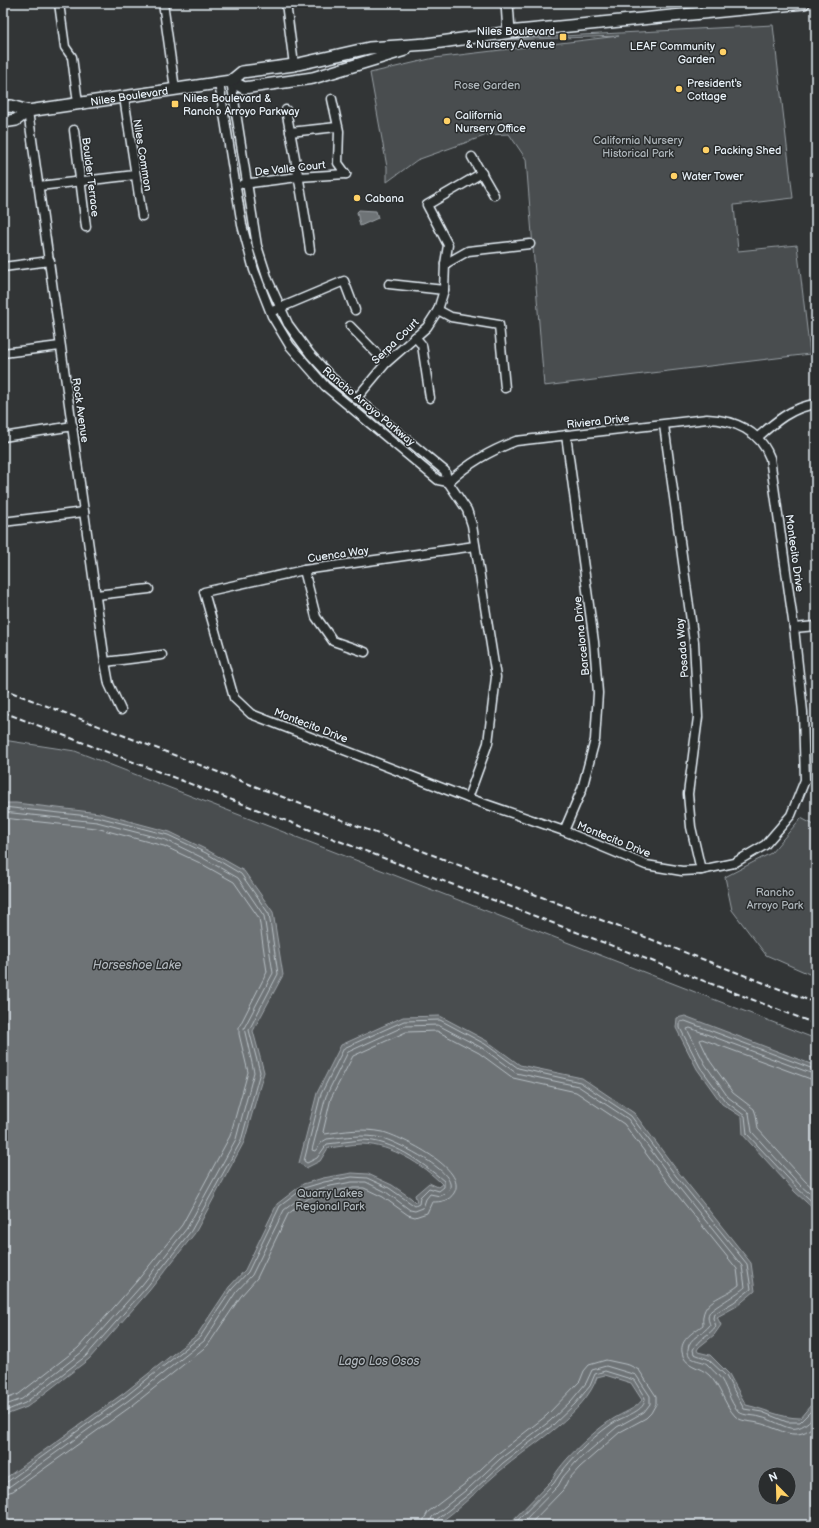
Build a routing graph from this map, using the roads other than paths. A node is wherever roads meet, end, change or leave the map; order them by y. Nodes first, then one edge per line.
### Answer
1 (59, 3) edge
2 (164, 3) edge
3 (286, 3) edge
4 (507, 3) edge
5 (804, 3) edge
6 (509, 32) junction
7 (427, 44) junction
8 (294, 65) junction
9 (231, 81) junction
10 (220, 83) junction
11 (175, 89) junction
12 (124, 97) junction
13 (332, 99) dead end
14 (78, 103) junction
15 (3, 107) edge
16 (286, 110) dead end
17 (28, 111) junction
18 (3, 122) edge
19 (337, 127) junction
20 (74, 130) dead end
21 (290, 132) junction
22 (472, 157) dead end
23 (482, 173) junction
24 (136, 175) junction
25 (298, 177) junction
26 (80, 181) junction
27 (247, 184) junction
28 (237, 185) junction
29 (39, 186) junction
30 (494, 195) dead end
31 (142, 216) dead end
32 (86, 227) dead end
33 (530, 244) dead end
34 (310, 250) dead end
35 (50, 261) junction
36 (445, 264) junction
37 (3, 267) edge
38 (389, 284) dead end
39 (444, 290) junction
40 (279, 308) junction
41 (355, 310) dead end
42 (438, 310) junction
43 (270, 312) junction
44 (350, 326) dead end
45 (415, 337) junction
46 (60, 346) junction
47 (3, 354) edge
48 (386, 363) junction
49 (505, 388) dead end
50 (430, 398) dead end
51 (356, 399) junction
52 (816, 404) edge
53 (664, 425) junction
54 (72, 426) junction
55 (566, 435) junction
56 (3, 437) edge
57 (758, 437) junction
58 (448, 482) junction
59 (84, 512) junction
60 (3, 522) edge
61 (475, 546) junction
62 (304, 570) junction
63 (149, 590) dead end
64 (204, 592) joint
65 (96, 595) junction
66 (816, 626) edge
67 (794, 628) junction
68 (365, 652) dead end
69 (162, 655) dead end
70 (105, 662) junction
71 (121, 710) dead end
72 (468, 798) junction
73 (564, 831) junction
74 (701, 870) junction

1 - 14 street
2 - 11 street
3 - 8 street
4 - 6 main road
5 - 6 main road, Niles Boulevard
6 - 7 main road, Niles Boulevard
7 - 8 main road, Niles Boulevard
7 - 9 main road, Niles Boulevard
8 - 9 main road, Niles Boulevard
9 - 10 main road, Niles Boulevard
9 - 27 street, Rancho Arroyo Parkway
10 - 11 main road, Niles Boulevard
10 - 28 street, Rancho Arroyo Parkway
11 - 12 main road, Niles Boulevard
12 - 14 main road, Niles Boulevard
12 - 24 street, Niles Common
13 - 19 street
14 - 17 main road, Niles Boulevard
15 - 17 main road, Niles Boulevard
16 - 21 street
17 - 18 main road, Niles Boulevard
17 - 29 street, Rock Avenue
19 - 21 street
19 - 25 street, De Valle Court
20 - 26 street, Boulder Terrace
21 - 25 street
22 - 23 street
23 - 30 street
23 - 36 street, Serpa Court
24 - 26 street
24 - 31 street, Niles Common
25 - 27 street, De Valle Court
25 - 34 street
26 - 29 street
26 - 32 street, Boulder Terrace
27 - 28 street, De Valle Court
27 - 40 street, Rancho Arroyo Parkway
28 - 43 street, Rancho Arroyo Parkway
29 - 35 street, Rock Avenue
33 - 36 street
35 - 37 street
35 - 46 street, Rock Avenue
36 - 39 street, Serpa Court
38 - 39 street
39 - 42 street, Serpa Court
40 - 41 street
40 - 43 street
40 - 51 street, Rancho Arroyo Parkway
42 - 45 street, Serpa Court
42 - 49 street
43 - 58 street, Rancho Arroyo Parkway
44 - 48 street
45 - 48 street, Serpa Court
45 - 50 street
46 - 47 street
46 - 54 street, Rock Avenue
48 - 51 street, Serpa Court
51 - 58 street, Rancho Arroyo Parkway
52 - 57 street
53 - 55 street, Riviera Drive
53 - 57 street, Riviera Drive
53 - 74 street, Posada Way
54 - 56 street
54 - 59 street, Rock Avenue
55 - 58 street, Riviera Drive
55 - 73 street, Barcelona Drive
57 - 67 street, Montecito Drive
58 - 61 street, Rancho Arroyo Parkway
59 - 60 street
59 - 65 street, Rock Avenue
61 - 62 street, Cuenca Way
61 - 72 street, Rancho Arroyo Parkway
62 - 64 street, Cuenca Way
62 - 68 street
63 - 65 street
64 - 72 street, Montecito Drive
65 - 70 street, Rock Avenue
66 - 67 street
67 - 74 street, Montecito Drive
69 - 70 street
70 - 71 street, Rock Avenue
72 - 73 street, Montecito Drive
73 - 74 street, Montecito Drive

